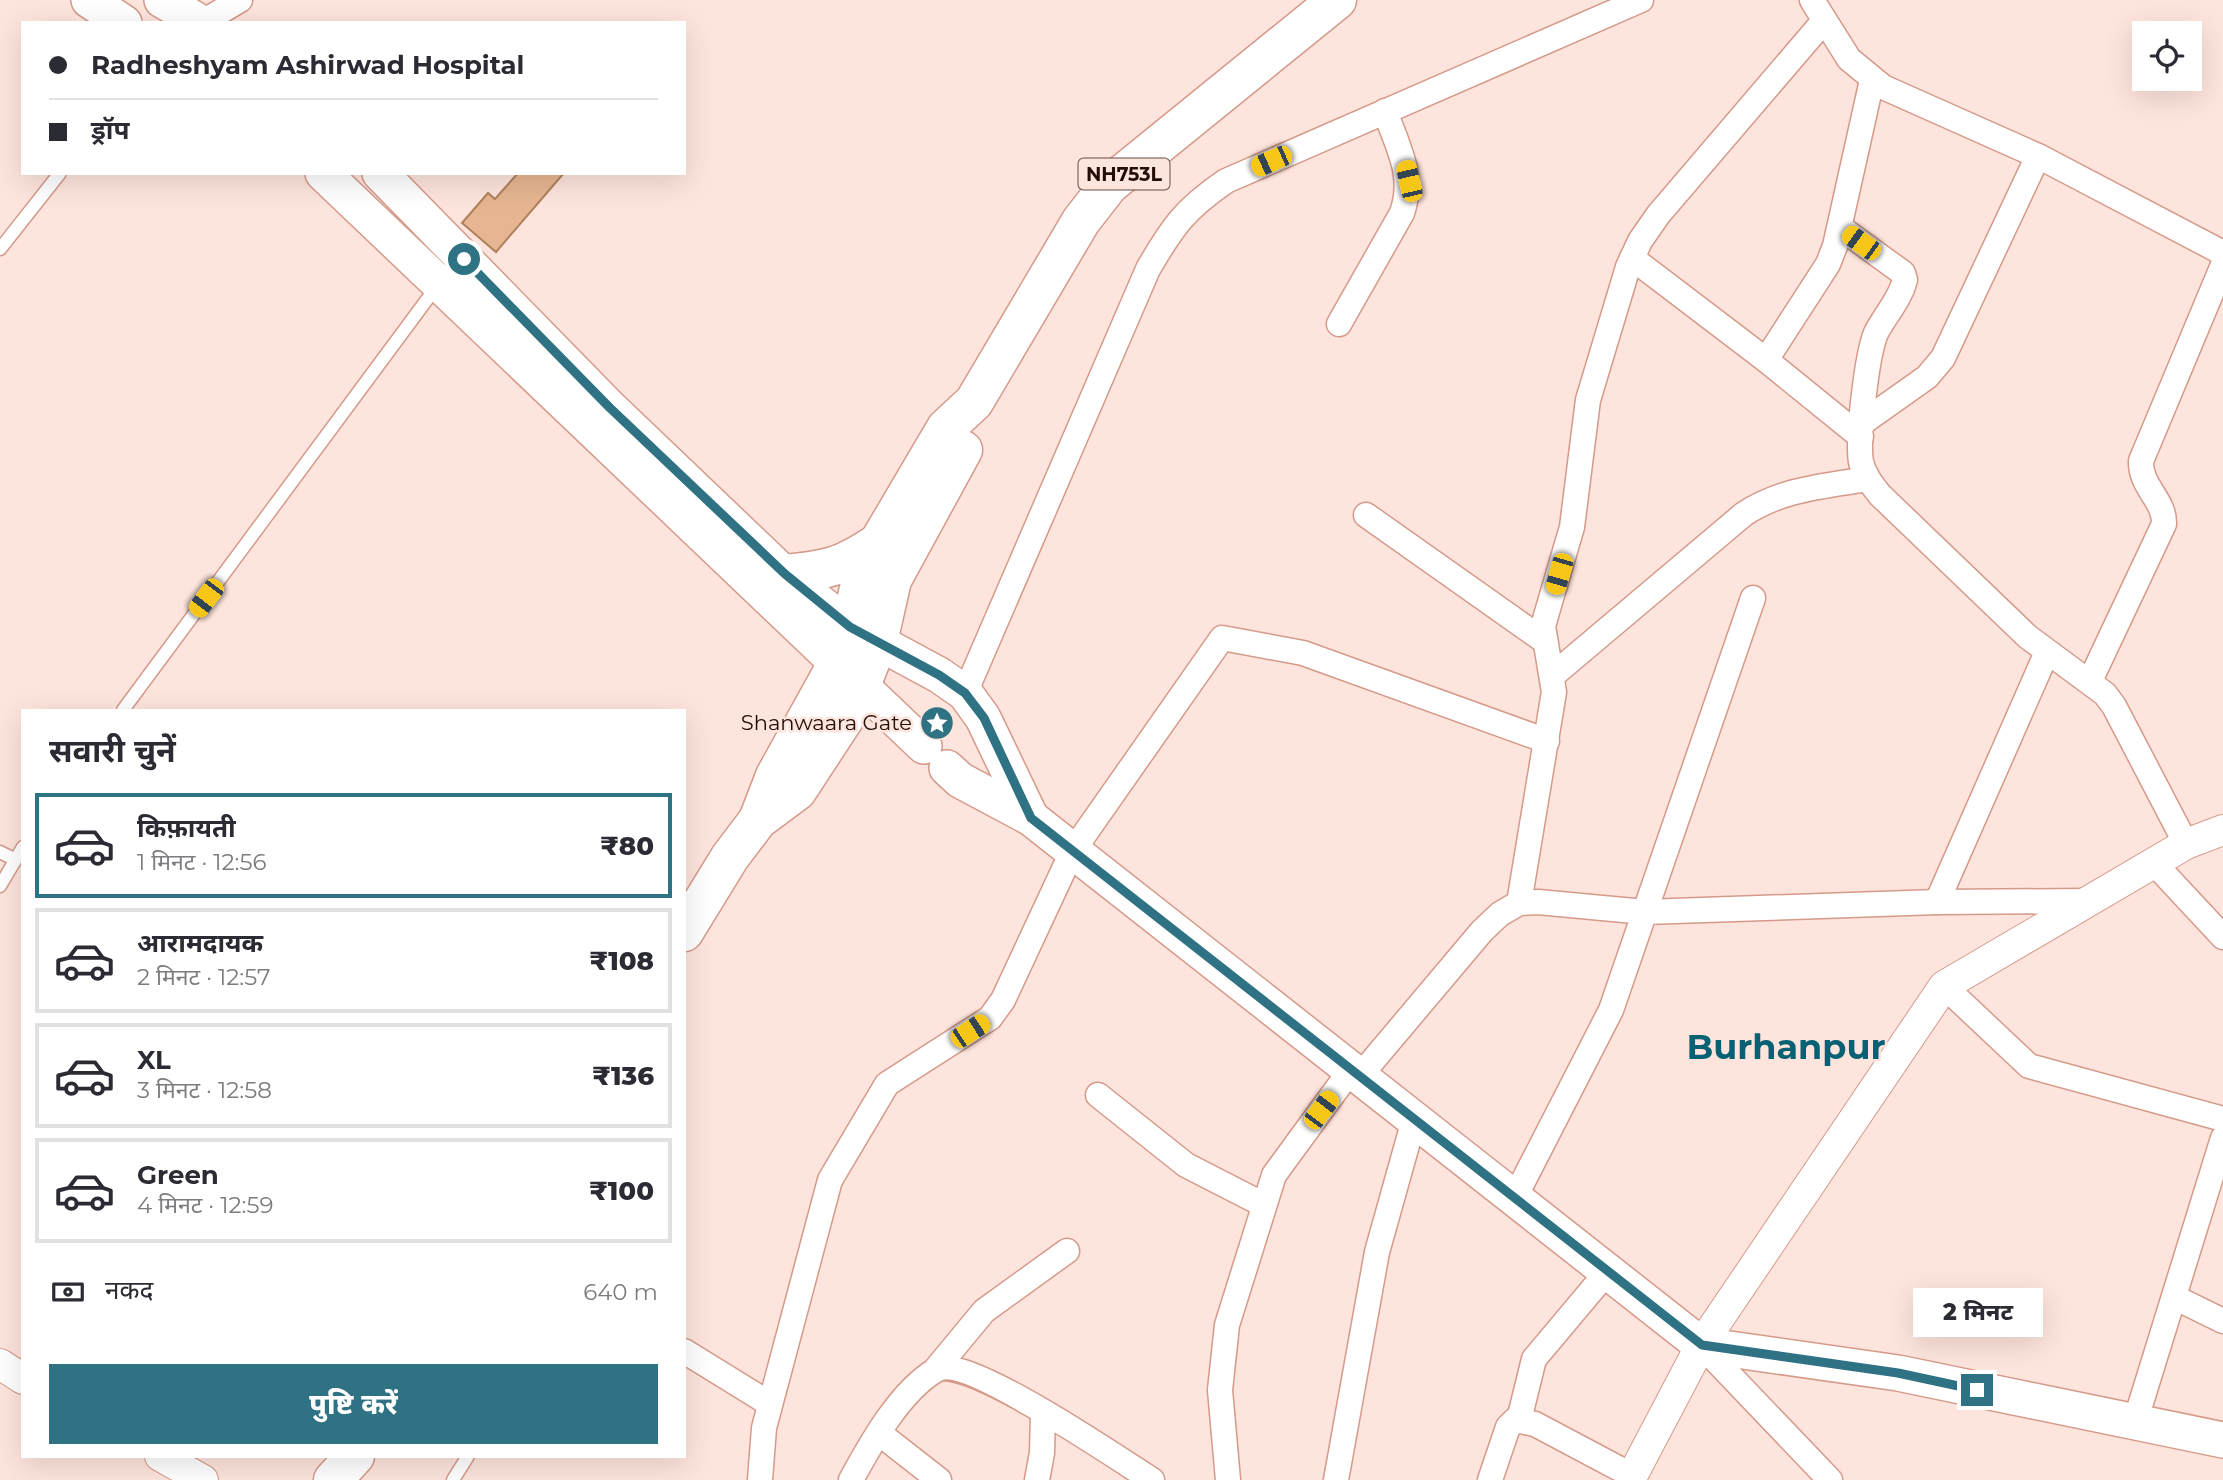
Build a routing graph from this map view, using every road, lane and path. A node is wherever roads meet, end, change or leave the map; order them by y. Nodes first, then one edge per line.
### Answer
1 (89, 0) edge
2 (162, 0) edge
3 (240, 0) edge
4 (1337, 0) edge
5 (1641, 0) edge
6 (1820, 10) edge
7 (121, 21) edge
8 (198, 21) edge
9 (204, 21) edge
10 (1872, 80) junction
11 (1385, 111) junction
12 (2038, 156) junction
13 (58, 175) edge
14 (326, 175) edge
15 (381, 175) edge
16 (1841, 228) junction
17 (0, 250) edge
18 (2221, 250) edge
19 (1632, 258) junction
20 (451, 271) junction
21 (1339, 324) dead end
22 (1766, 360) junction
23 (974, 402) junction
24 (1862, 430) junction
25 (1868, 479) junction
26 (1366, 515) dead end
27 (879, 542) junction
28 (785, 574) junction
29 (1753, 598) dead end
30 (864, 634) junction
31 (1543, 640) junction
32 (2047, 652) junction
33 (849, 676) junction
34 (1552, 676) junction
35 (2090, 681) junction
36 (965, 693) junction
37 (124, 709) edge
38 (1547, 741) junction
39 (1031, 818) junction
40 (2223, 830) edge
41 (2186, 844) junction
42 (21, 850) edge
43 (0, 852) edge
44 (1072, 852) junction
45 (14, 859) junction
46 (2154, 863) junction
47 (0, 886) edge
48 (2090, 901) junction
49 (1937, 902) junction
50 (1519, 903) junction
51 (1645, 912) junction
52 (686, 929) edge
53 (2223, 937) edge
54 (1944, 986) junction
55 (1355, 1074) junction
56 (1098, 1095) dead end
57 (2223, 1119) edge
58 (1414, 1120) junction
59 (2223, 1138) edge
60 (1514, 1199) junction
61 (1264, 1205) junction
62 (1067, 1251) dead end
63 (1608, 1272) junction
64 (2174, 1297) junction
65 (2223, 1321) edge
66 (1702, 1345) junction
67 (686, 1353) edge
68 (0, 1364) edge
69 (936, 1369) junction
70 (21, 1378) edge
71 (770, 1404) junction
72 (1043, 1412) junction
73 (1519, 1420) junction
74 (2136, 1422) junction
75 (879, 1433) junction
76 (2223, 1440) edge
77 (164, 1458) edge
78 (353, 1458) edge
79 (467, 1458) edge
80 (1632, 1478) edge
81 (203, 1480) edge
82 (333, 1480) edge
83 (453, 1480) edge
84 (760, 1480) edge
85 (851, 1480) edge
86 (939, 1480) edge
87 (1037, 1480) edge
88 (1152, 1480) edge
89 (1228, 1480) edge
90 (1336, 1480) edge
91 (1490, 1480) edge
92 (1829, 1480) edge

1 - 7 main road
2 - 8 main road
3 - 9 street
4 - 23 highway, NH753L
5 - 11 street
6 - 10 street
6 - 19 street
10 - 12 street
10 - 16 street
11 - 21 street
11 - 36 street
12 - 18 street
12 - 24 street
13 - 17 lane
14 - 20 main road
15 - 20 main road
16 - 22 street
16 - 24 street
18 - 35 street
19 - 22 street
19 - 31 street
20 - 28 main road
20 - 33 main road
20 - 37 lane
22 - 24 street
23 - 27 highway, NH753L
23 - 30 highway, NH753L
24 - 25 street
25 - 32 street
25 - 34 street
26 - 31 street
27 - 28 highway
27 - 30 highway, NH753L
28 - 30 main road
29 - 51 street
30 - 33 highway, NH753L
30 - 36 main road
31 - 34 street
32 - 35 street
32 - 49 street
33 - 39 main road
33 - 52 highway, NH753L
34 - 38 street
35 - 41 street
36 - 39 main road
38 - 44 street
38 - 50 street
39 - 44 main road
40 - 41 street
41 - 46 street
42 - 45 lane
43 - 45 lane
44 - 55 main road
44 - 71 street
45 - 47 lane
46 - 48 street
46 - 53 street
48 - 49 street
48 - 54 street
49 - 51 street
50 - 51 street
50 - 55 street
51 - 60 street
54 - 57 street
54 - 66 street
55 - 58 main road
55 - 61 street
56 - 61 street
58 - 60 main road
58 - 90 street
59 - 64 street
60 - 63 main road
61 - 89 street
62 - 69 street
63 - 66 main road
63 - 73 street
64 - 65 street
64 - 74 street
66 - 74 main road
66 - 80 street
66 - 92 street
67 - 71 street
68 - 70 street
69 - 72 street
69 - 75 street
71 - 84 street
72 - 87 street
72 - 88 street
73 - 80 street
73 - 91 street
74 - 76 main road
75 - 85 street
75 - 86 street
77 - 81 street
78 - 82 highway
79 - 83 lane

